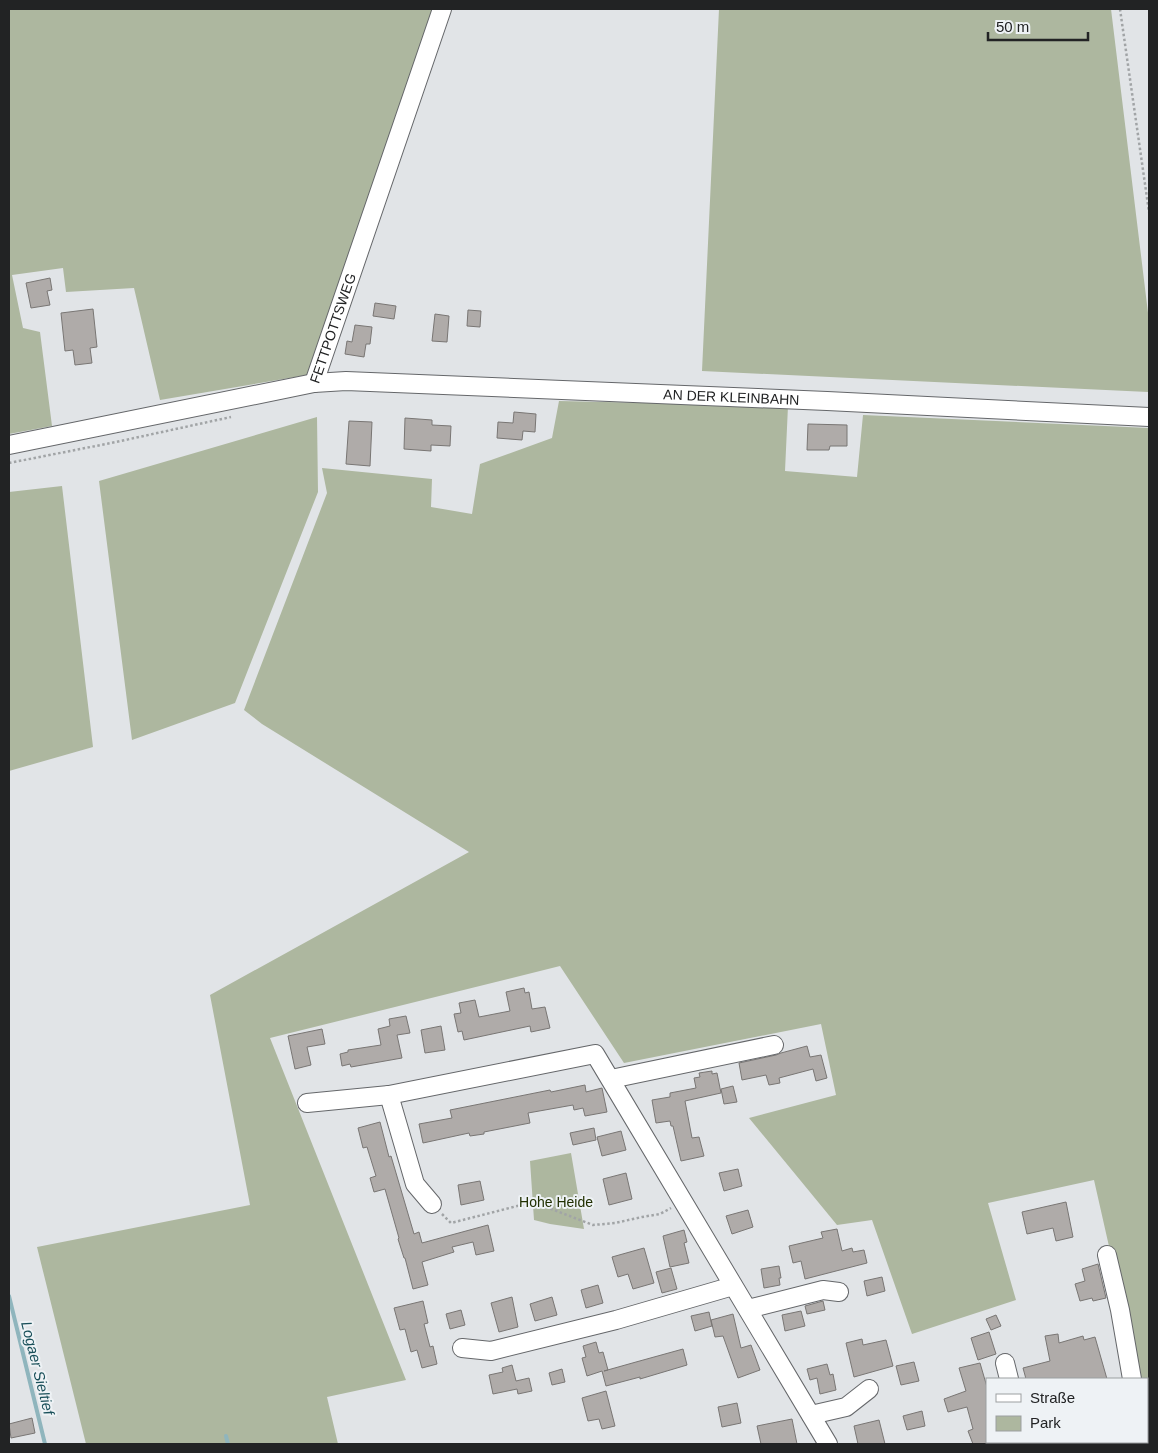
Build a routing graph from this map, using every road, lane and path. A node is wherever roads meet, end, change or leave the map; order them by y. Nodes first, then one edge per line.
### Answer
1 (442, 9) edge
2 (1120, 9) edge
3 (1149, 212) edge
4 (314, 383) junction
5 (232, 417) dead end
6 (1149, 417) edge
7 (9, 445) edge
8 (9, 463) edge
9 (774, 1045) dead end
10 (611, 1079) junction
11 (389, 1095) junction
12 (307, 1103) dead end
13 (682, 1199) junction
14 (432, 1204) joint
15 (1107, 1255) dead end
16 (733, 1286) junction
17 (839, 1292) dead end
18 (748, 1308) junction
19 (462, 1348) dead end
20 (1132, 1378) edge
21 (869, 1390) dead end
22 (812, 1415) junction
23 (828, 1444) edge

1 - 4 street, FETTPOTTSWEG
2 - 3 path
4 - 6 street, AN DER KLEINBAHN
4 - 7 street, FETTPOTTSWEG
5 - 8 path
9 - 10 street
10 - 11 street
10 - 13 street
11 - 12 street
11 - 14 street
13 - 14 path
13 - 16 street
15 - 20 street
16 - 18 street
16 - 19 street
17 - 18 street
18 - 22 street
21 - 22 street
22 - 23 street

